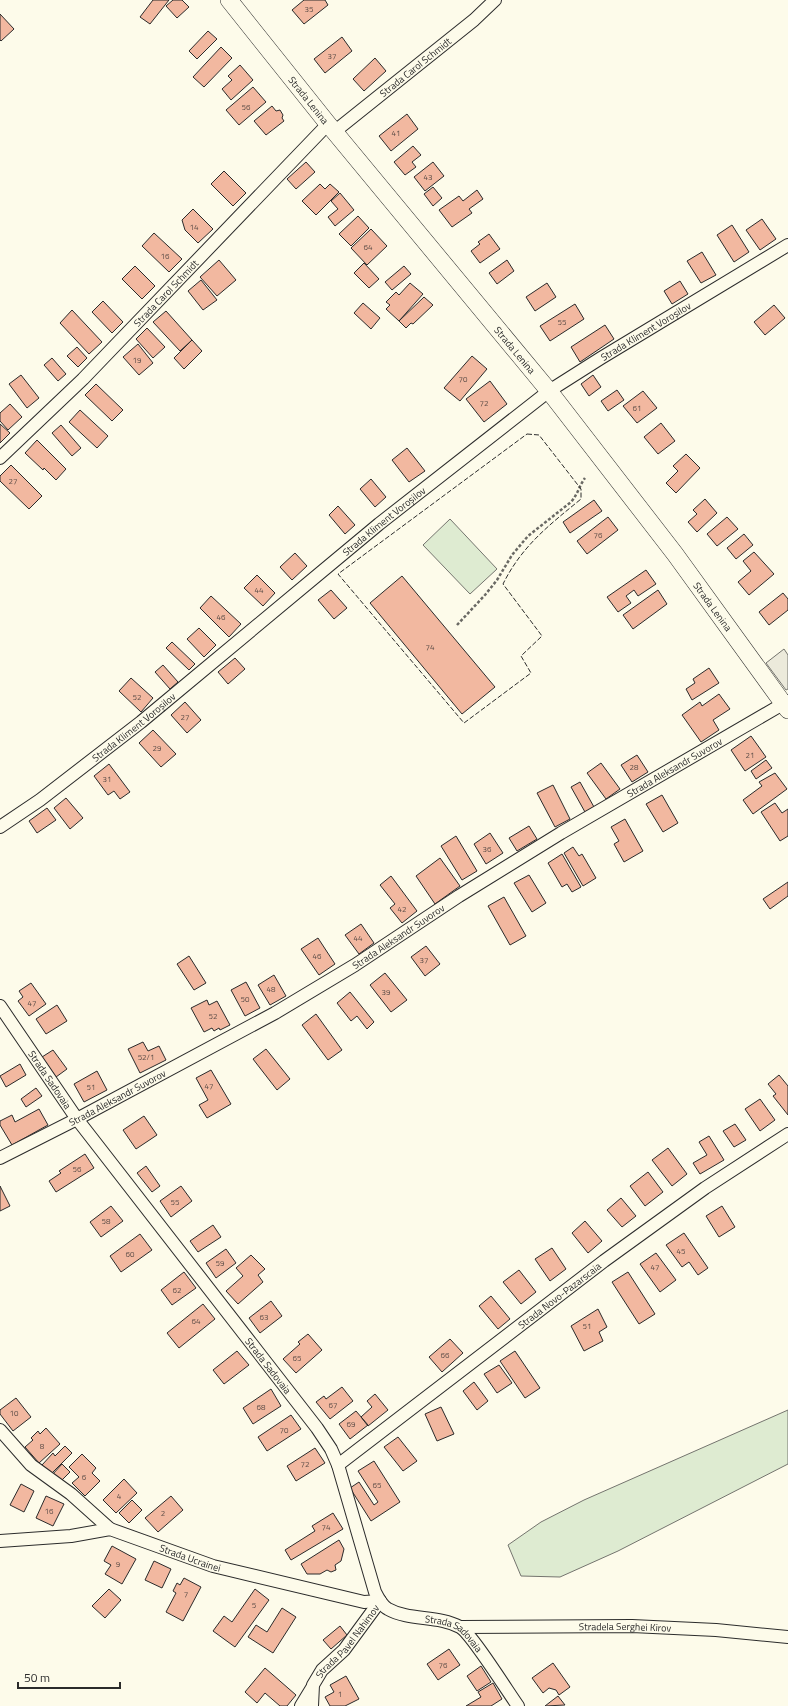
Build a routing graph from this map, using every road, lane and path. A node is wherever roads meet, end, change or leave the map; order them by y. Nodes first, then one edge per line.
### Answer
1 (229, 0) edge
2 (495, 0) edge
3 (331, 128) junction
4 (788, 245) edge
5 (549, 391) junction
6 (0, 458) edge
7 (585, 478) dead end
8 (457, 626) dead end
9 (787, 705) edge
10 (0, 827) edge
11 (0, 1006) edge
12 (77, 1119) junction
13 (788, 1134) edge
14 (0, 1158) edge
15 (0, 1430) edge
16 (338, 1465) junction
17 (110, 1529) junction
18 (0, 1541) edge
19 (380, 1601) junction
20 (461, 1627) junction
21 (788, 1637) edge
22 (313, 1685) junction
23 (301, 1706) edge
24 (312, 1706) edge
25 (518, 1706) edge

1 - 3 street, Strada Lenina
2 - 3 street, Strada Carol Schmidt
3 - 5 street, Strada Lenina
3 - 6 street, Strada Carol Schmidt
4 - 5 street, Strada Kliment Voroșilov
5 - 9 street, Strada Lenina
5 - 10 street, Strada Kliment Voroșilov
7 - 8 path
9 - 12 street, Strada Aleksandr Suvorov
11 - 12 street, Strada Sadovaia
12 - 14 street, Strada Aleksandr Suvorov
12 - 16 street, Strada Sadovaia
13 - 16 street, Strada Novo-Pazarscaia
15 - 17 street
16 - 19 street, Strada Sadovaia
17 - 18 street, Strada Ucrainei
17 - 19 street, Strada Ucrainei
19 - 20 street, Strada Sadovaia
19 - 22 street, Strada Pavel Nahimov
20 - 21 street, Stradela Serghei Kirov
20 - 25 street, Strada Sadovaia
22 - 23 street
22 - 24 street, Strada Pavel Nahimov

